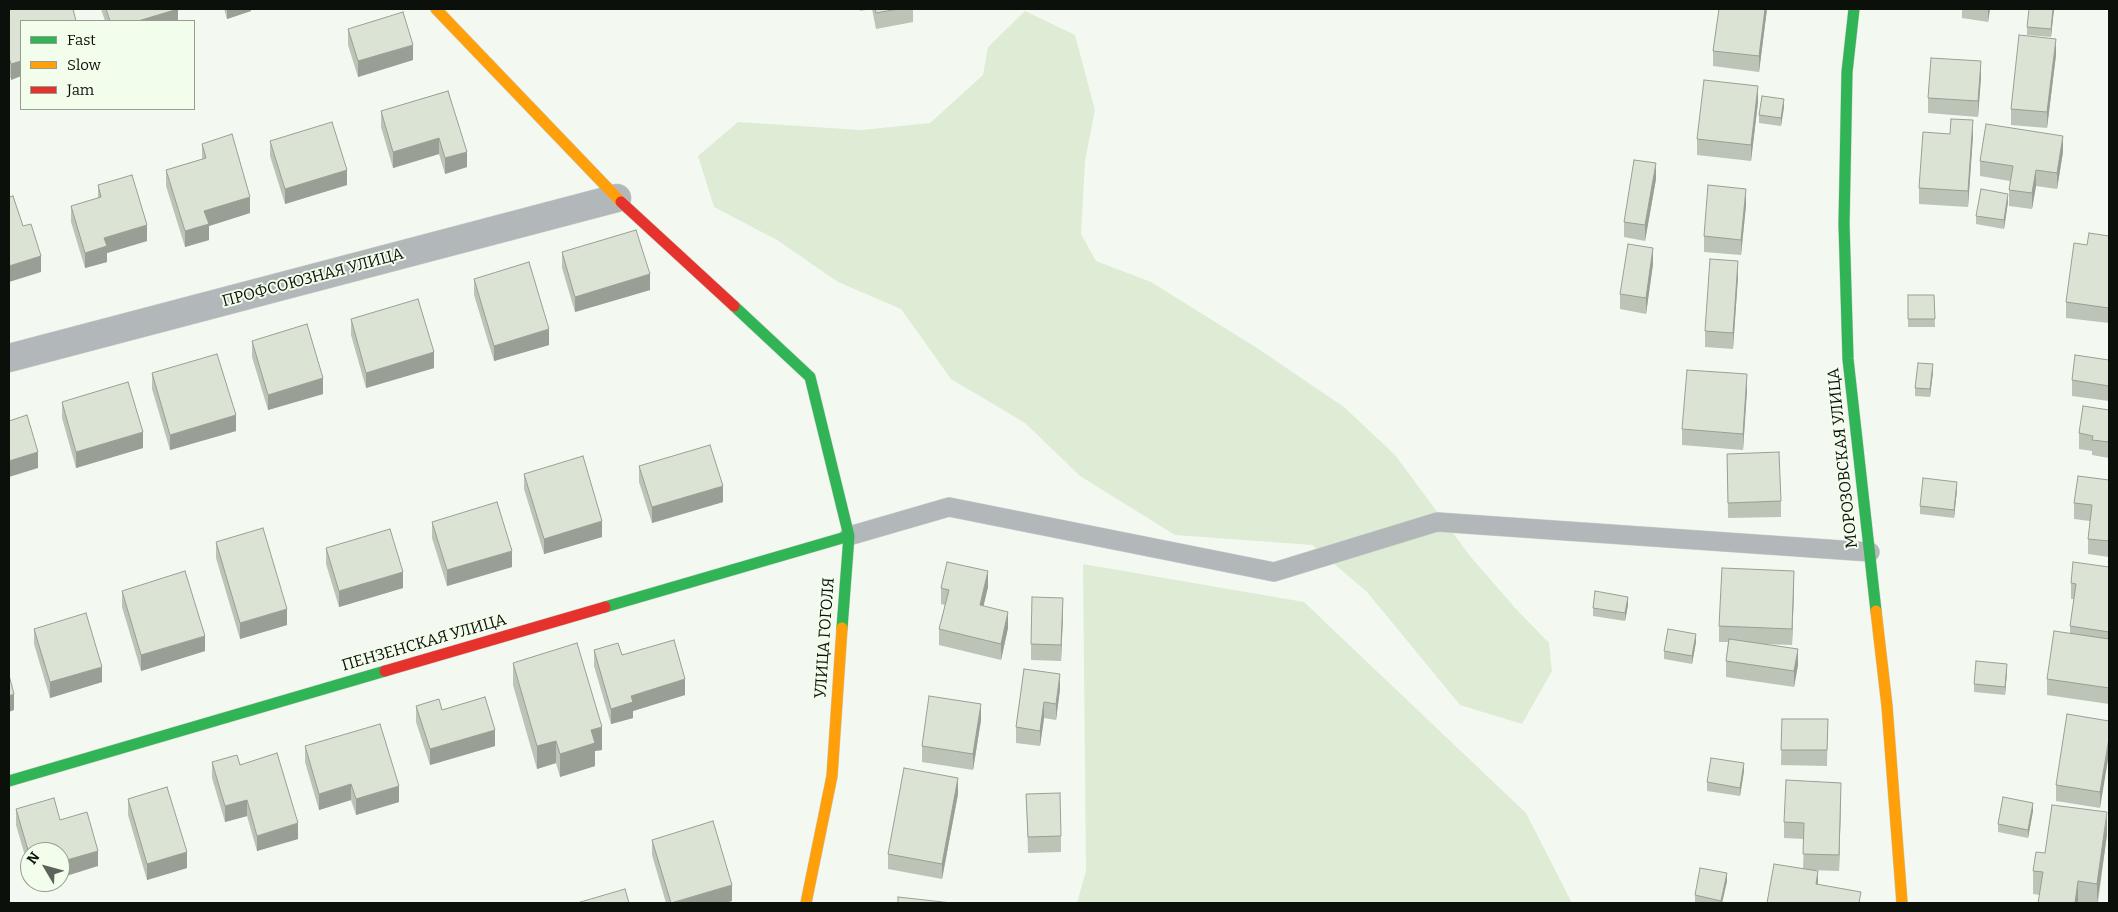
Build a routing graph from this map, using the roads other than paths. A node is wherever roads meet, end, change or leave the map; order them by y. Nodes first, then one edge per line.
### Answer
1 (436, 9) edge
2 (1854, 9) edge
3 (616, 198) junction
4 (9, 358) edge
5 (849, 536) junction
6 (1870, 552) junction
7 (9, 781) edge
8 (806, 903) edge
9 (1902, 903) edge

1 - 3 street
2 - 6 street, МОРОЗОВСКАЯ УЛИЦА
3 - 4 street, ПРОФСОЮЗНАЯ УЛИЦА
3 - 5 street, УЛИЦА ГОГОЛЯ
5 - 6 lane
5 - 7 street, ПЕНЗЕНСКАЯ УЛИЦА
5 - 8 street, УЛИЦА ГОГОЛЯ
6 - 9 street, МОРОЗОВСКАЯ УЛИЦА

